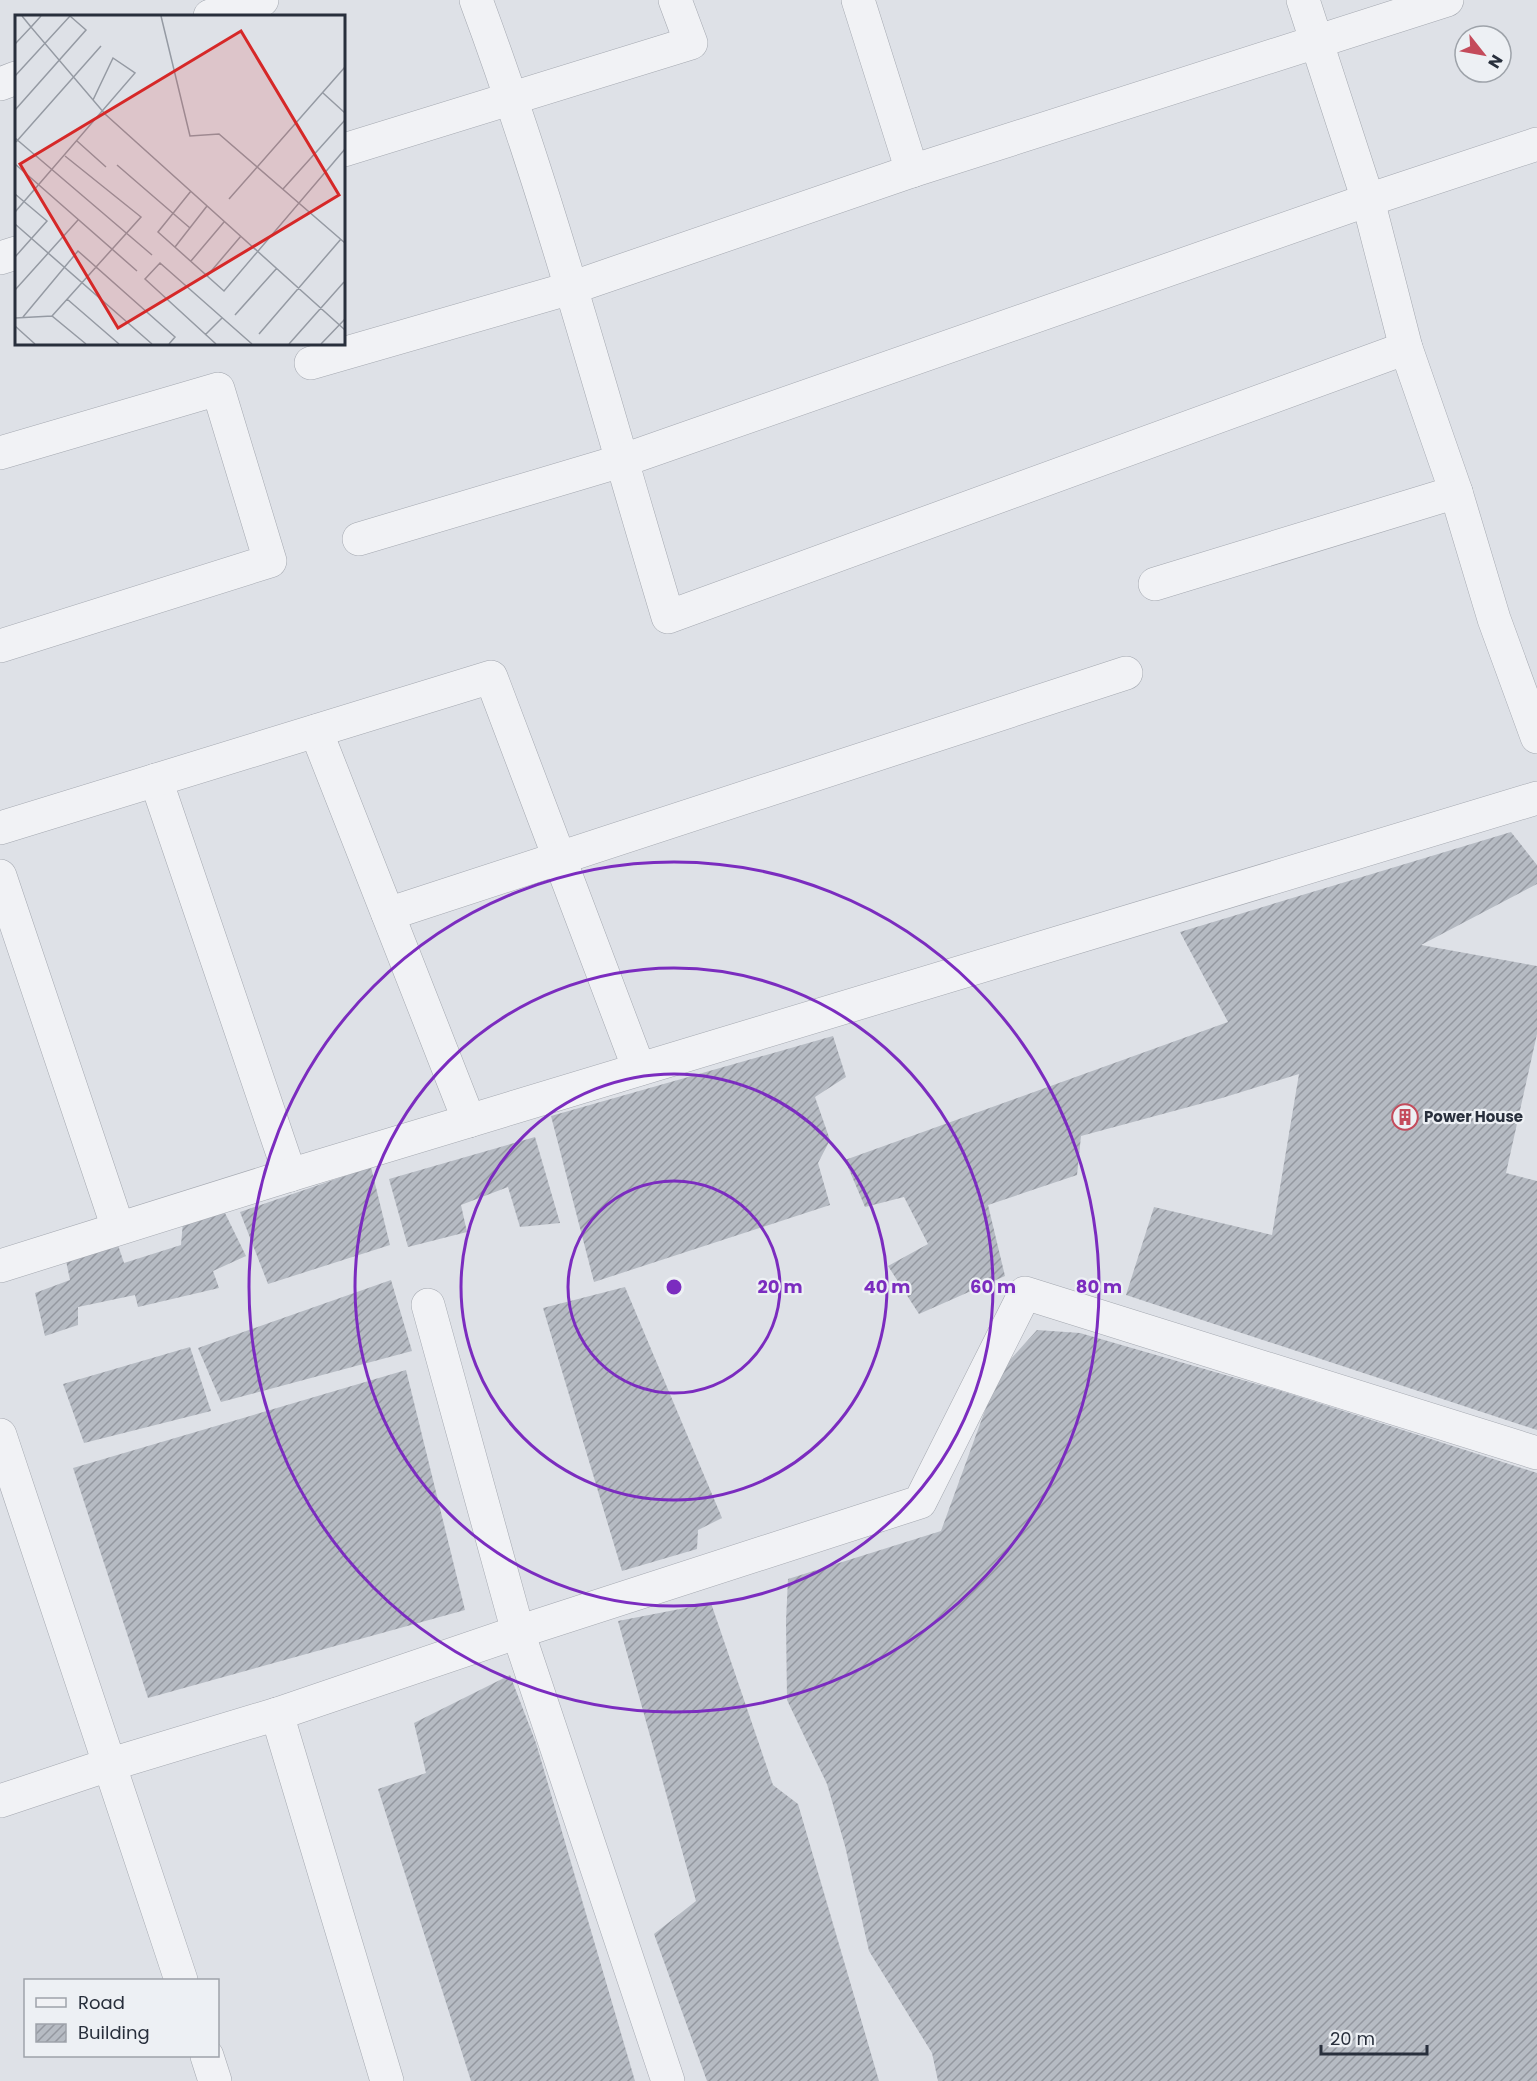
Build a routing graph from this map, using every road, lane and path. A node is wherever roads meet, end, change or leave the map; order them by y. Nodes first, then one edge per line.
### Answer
1 (262, 0) edge
2 (476, 0) edge
3 (675, 0) edge
4 (858, 0) edge
5 (1303, 0) edge
6 (1447, 0) edge
7 (213, 15) edge
8 (1318, 40) junction
9 (15, 78) edge
10 (0, 84) edge
11 (512, 98) junction
12 (1537, 144) edge
13 (345, 150) edge
14 (912, 171) junction
15 (1368, 200) junction
16 (15, 253) edge
17 (0, 258) edge
18 (571, 288) junction
19 (1406, 348) junction
20 (311, 363) dead end
21 (0, 453) edge
22 (621, 461) junction
23 (1456, 492) junction
24 (359, 539) dead end
25 (1155, 584) dead end
26 (0, 646) edge
27 (1126, 673) dead end
28 (316, 731) junction
29 (1537, 737) edge
30 (156, 780) junction
31 (1537, 798) edge
32 (0, 828) edge
33 (559, 858) junction
34 (0, 876) edge
35 (388, 914) junction
36 (639, 1070) junction
37 (469, 1121) junction
38 (290, 1175) junction
39 (118, 1228) junction
40 (0, 1266) edge
41 (428, 1305) dead end
42 (0, 1435) edge
43 (1537, 1453) edge
44 (518, 1632) junction
45 (277, 1714) junction
46 (108, 1765) junction
47 (0, 1801) edge
48 (181, 1979) edge
49 (208, 2057) edge
50 (215, 2081) edge
51 (387, 2081) edge
52 (668, 2081) edge

1 - 7 street
2 - 11 street
3 - 11 street
4 - 14 street
5 - 8 street
6 - 8 street
8 - 14 street
8 - 15 street
9 - 10 street
11 - 13 street
11 - 18 street
12 - 15 street
14 - 18 street
15 - 19 street
15 - 22 street
16 - 17 street
18 - 20 street
18 - 22 street
19 - 22 street
19 - 23 street
21 - 26 street
22 - 24 street
23 - 25 street
23 - 29 street
27 - 33 street
28 - 30 street
28 - 33 street
28 - 35 street
30 - 32 street
30 - 38 street
31 - 36 street
33 - 35 street
33 - 36 street
34 - 39 street
35 - 37 street
36 - 37 street
37 - 38 street
38 - 39 street
39 - 40 street
41 - 44 street
42 - 46 street
43 - 44 street
44 - 45 street
44 - 52 street
45 - 46 street
45 - 51 street
46 - 47 street
46 - 48 street
49 - 50 street

